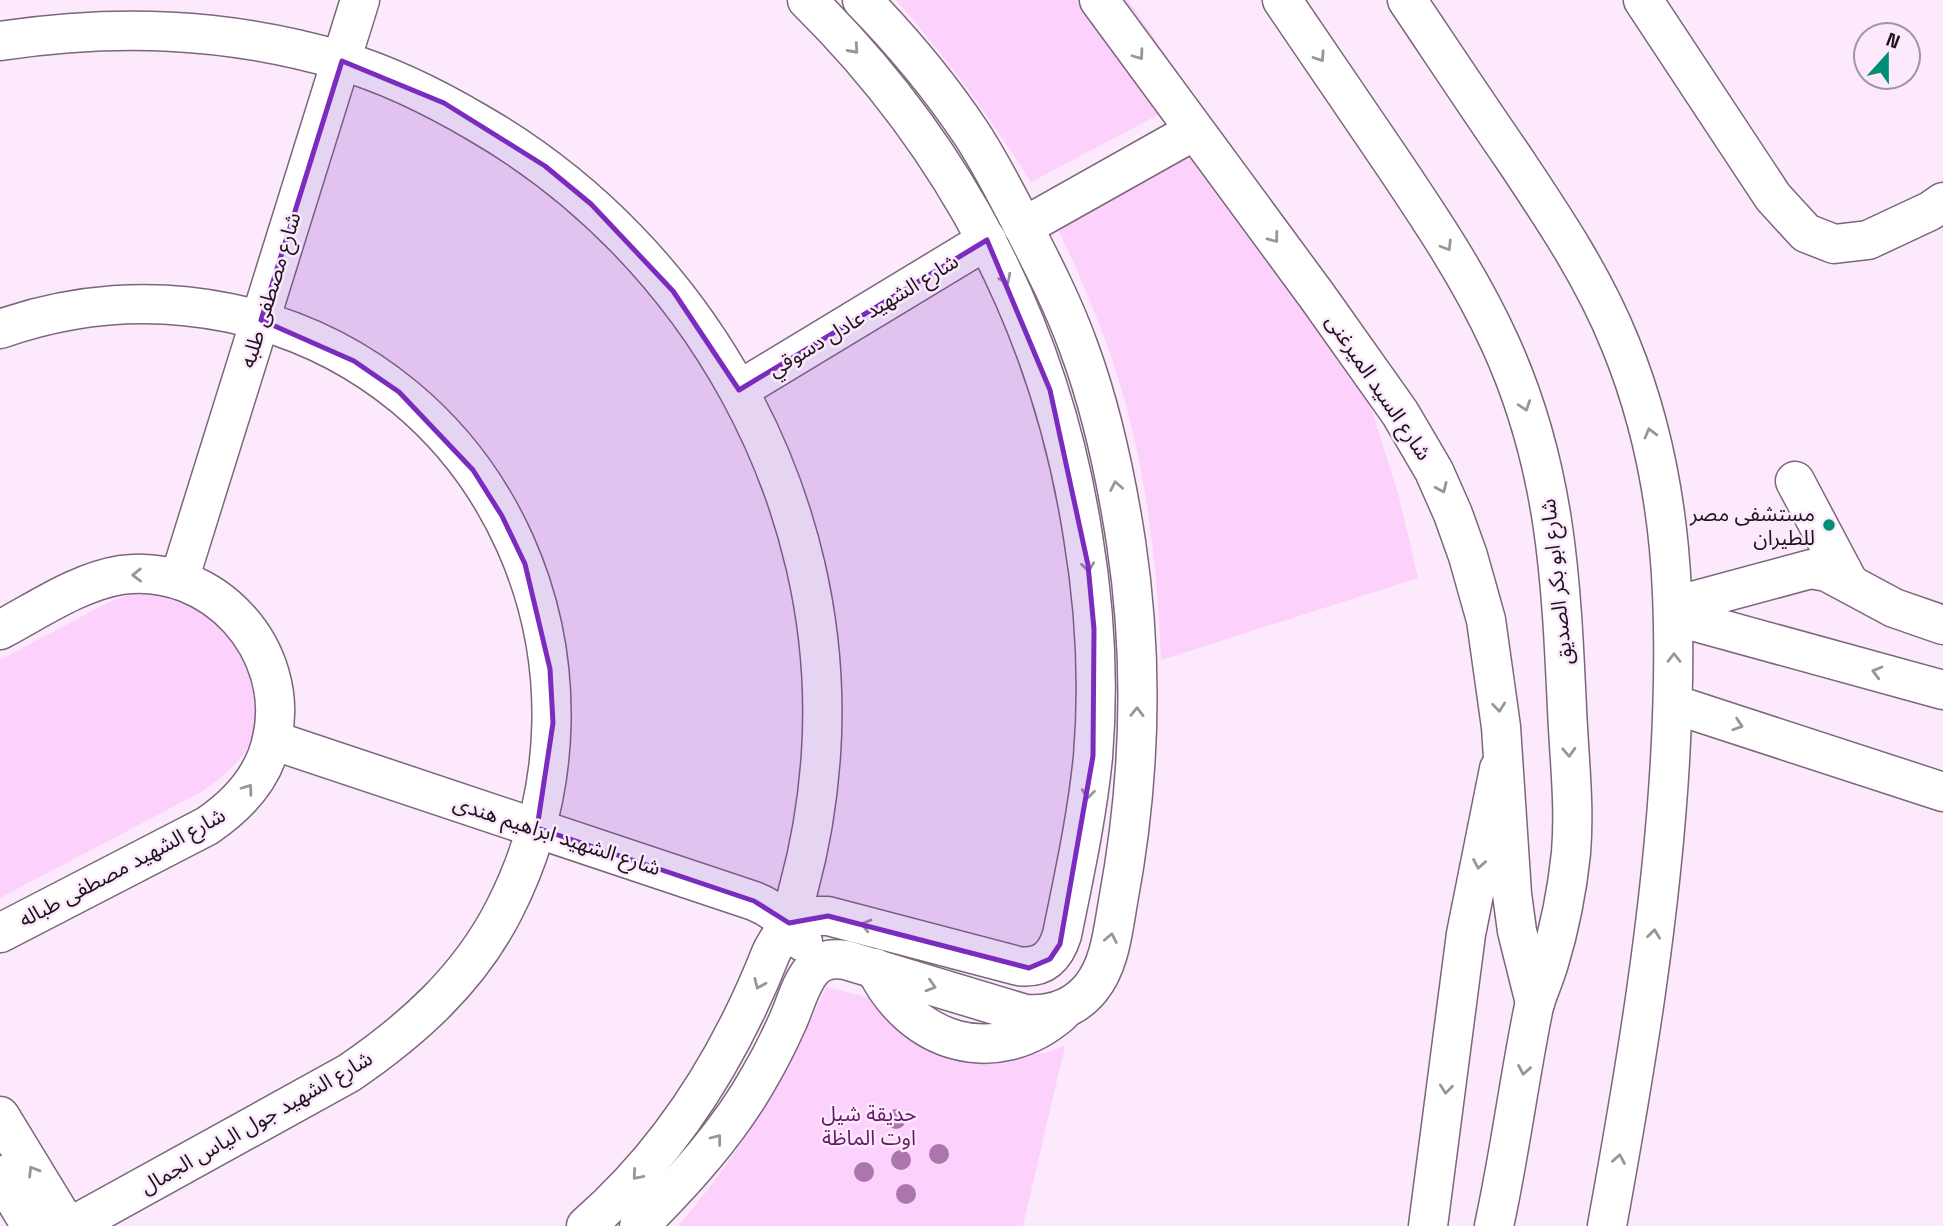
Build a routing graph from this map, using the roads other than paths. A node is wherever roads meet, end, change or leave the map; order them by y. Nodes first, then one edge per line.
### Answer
1 (360, 0) edge
2 (807, 0) edge
3 (862, 0) edge
4 (1099, 0) edge
5 (1282, 0) edge
6 (1407, 0) edge
7 (1643, 0) edge
8 (0, 41) edge
9 (342, 61) junction
10 (1194, 131) junction
11 (1943, 202) edge
12 (1023, 227) junction
13 (987, 240) junction
14 (261, 320) junction
15 (0, 329) edge
16 (739, 390) junction
17 (1795, 481) dead end
18 (179, 580) junction
19 (1849, 583) junction
20 (1674, 611) junction
21 (1943, 625) edge
22 (0, 630) edge
23 (1943, 690) edge
24 (1673, 704) junction
25 (272, 740) junction
26 (1503, 750) junction
27 (1943, 792) edge
28 (537, 828) junction
29 (789, 923) junction
30 (0, 933) edge
31 (1050, 959) junction
32 (819, 964) junction
33 (1535, 1003) junction
34 (1073, 1004) junction
35 (0, 1116) edge
36 (0, 1175) edge
37 (31, 1226) edge
38 (69, 1226) edge
39 (586, 1226) edge
40 (639, 1226) edge
41 (1427, 1226) edge
42 (1494, 1226) edge
43 (1607, 1226) edge

1 - 9 main road, شارع مصطفى طلبه
2 -> 13 main road
3 - 12 main road
4 -> 10 main road, شارع السيد الميرغنى
5 -> 33 main road, شارع ابو بكر الصديق
20 -> 6 main road
7 - 11 main road
8 - 9 main road
9 - 14 main road, شارع مصطفى طلبه
9 - 16 main road
10 - 12 main road
10 -> 26 main road, شارع السيد الميرغنى
34 -> 12 main road
13 - 16 main road, شارع الشهيد عادل دسوقي
13 -> 31 main road
14 - 15 main road, شارع الشهيد جول الياس الجمال
14 - 18 main road, شارع مصطفى طلبه
14 - 28 main road, شارع الشهيد جول الياس الجمال
16 - 29 main road
17 - 19 main road
18 -> 22 main road, شارع الشهيد مصطفى طباله
18 - 25 main road, شارع الشهيد مصطفى طباله
19 - 20 main road
19 - 21 main road
23 -> 20 main road
24 -> 20 main road
24 -> 27 main road
43 -> 24 main road
25 - 28 main road, شارع الشهيد ابراهيم هندى
30 -> 25 main road, شارع الشهيد مصطفى طباله
26 - 33 main road, شارع السيد الميرغنى
26 -> 41 main road
28 - 29 main road, شارع الشهيد ابراهيم هندى
28 - 38 main road, شارع الشهيد جول الياس الجمال
31 -> 29 main road
29 - 32 main road, شارع الشهيد ابراهيم هندى
29 -> 39 main road
31 - 34 main road
32 -> 34 main road
40 -> 32 main road
33 -> 42 main road, شارع ابو بكر الصديق
38 -> 35 main road
36 - 37 main road

